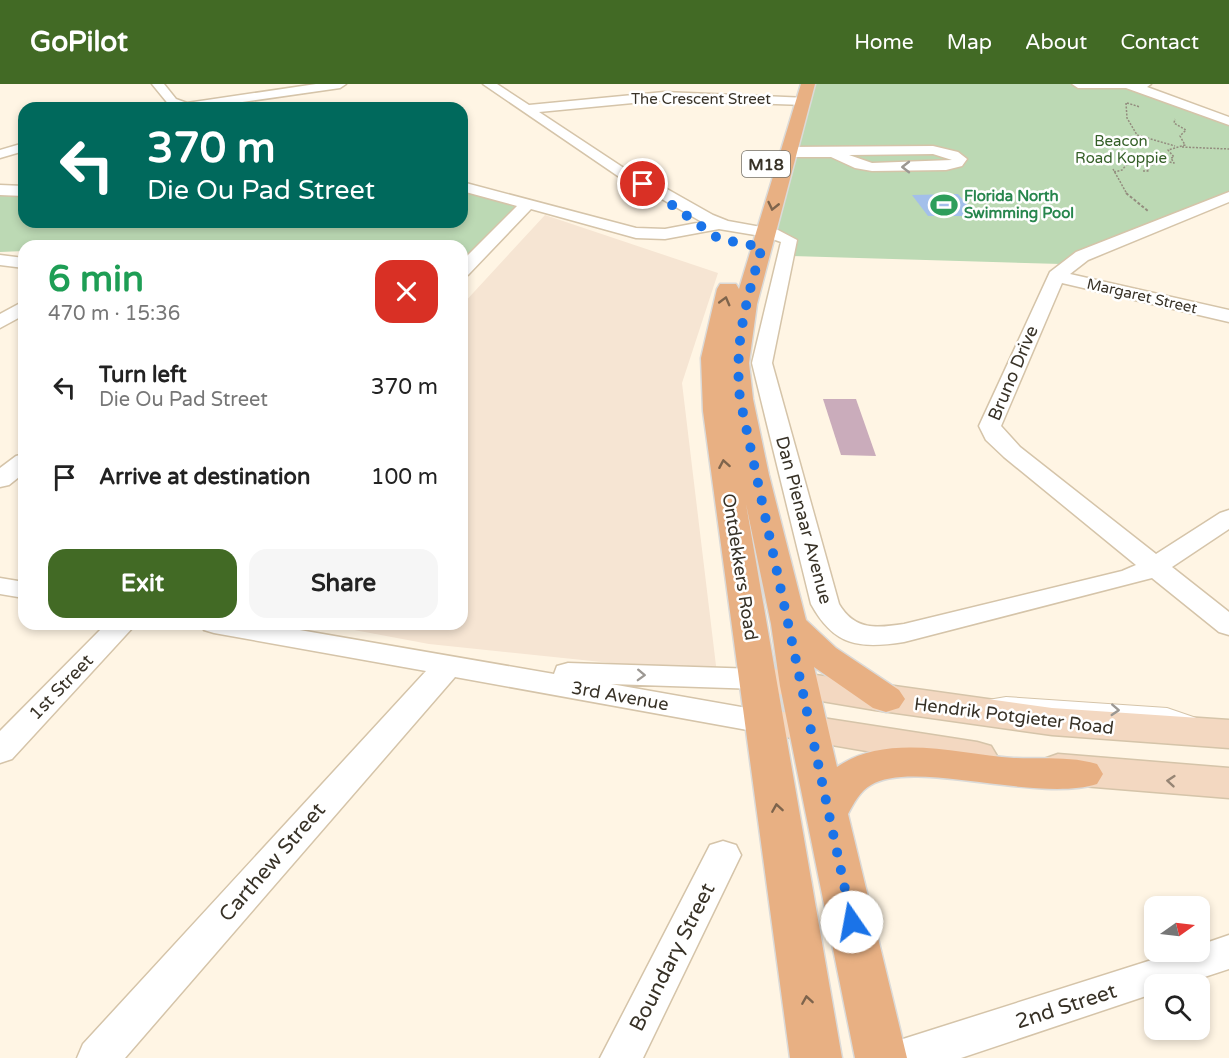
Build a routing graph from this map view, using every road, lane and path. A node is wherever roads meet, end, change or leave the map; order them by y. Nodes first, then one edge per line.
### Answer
1 (158, 84) edge
2 (340, 84) edge
3 (489, 84) edge
4 (808, 84) edge
5 (1078, 84) edge
6 (1150, 84) edge
7 (1129, 85) edge
8 (1112, 86) junction
9 (298, 87) edge
10 (795, 95) edge
11 (172, 102) edge
12 (216, 102) edge
13 (1127, 104) junction
14 (1147, 108) dead end
15 (527, 109) junction
16 (1173, 117) dead end
17 (1229, 121) edge
18 (1175, 146) junction
19 (18, 149) edge
20 (1229, 149) edge
21 (782, 152) junction
22 (0, 154) edge
23 (1149, 163) junction
24 (1143, 171) dead end
25 (643, 184) junction
26 (468, 188) edge
27 (0, 190) edge
28 (18, 191) edge
29 (1229, 196) edge
30 (527, 204) junction
31 (1171, 219) junction
32 (589, 223) junction
33 (700, 226) junction
34 (741, 239) junction
35 (0, 261) edge
36 (18, 262) edge
37 (468, 265) edge
38 (1056, 276) junction
39 (18, 311) edge
40 (1229, 316) edge
41 (0, 322) edge
42 (18, 466) edge
43 (0, 480) edge
44 (1229, 518) edge
45 (1156, 568) junction
46 (0, 586) edge
47 (18, 589) edge
48 (789, 624) junction
49 (1229, 626) edge
50 (116, 630) edge
51 (248, 630) edge
52 (462, 668) junction
53 (886, 699) junction
54 (761, 701) junction
55 (804, 707) junction
56 (1223, 734) edge
57 (0, 751) edge
58 (1083, 774) junction
59 (1229, 783) edge
60 (829, 810) junction
61 (723, 855) dead end
62 (1229, 952) edge
63 (98, 1058) edge
64 (621, 1058) edge
65 (816, 1058) edge
66 (881, 1058) edge
67 (903, 1058) edge

1 - 11 street
2 - 9 street
3 - 15 street
4 - 10 main road, Ontdekkers Road / M18
5 - 8 street
6 - 7 street
7 - 8 street
7 - 17 street
8 - 13 path
9 - 12 street
10 - 15 street, The Crescent Street
10 - 21 main road, Ontdekkers Road / M18
13 - 14 path
13 - 18 path
15 - 25 street
16 - 18 path
18 - 20 path
18 - 23 path
19 - 22 street
21 -> 21 street
21 -> 34 main road, Ontdekkers Road / M18
23 - 24 path
23 - 31 path
25 - 33 street
25 - 34 street
26 - 30 street
27 - 28 street
29 - 31 street, Bruno Drive
30 - 32 street
30 - 37 street
31 - 38 street, Bruno Drive
32 - 33 street
32 - 34 street
33 - 34 street
34 - 45 street, Dan Pienaar Avenue
34 - 48 main road, Ontdekkers Road / M18
54 -> 34 main road, Ontdekkers Road / M18
35 - 36 street
38 - 40 street, Margaret Street
38 - 45 street, Bruno Drive
39 - 41 street
42 - 43 street
44 - 45 street, Dan Pienaar Avenue
45 - 49 street, Bruno Drive
46 - 47 street
48 - 53 main road
48 - 55 main road, Ontdekkers Road / M18
50 - 57 street, 1st Street
51 - 52 street, 3rd Avenue
52 - 54 street, 3rd Avenue
52 -> 54 street, 3rd Avenue
52 - 63 street, Carthew Street
53 - 55 main road, Hendrik Potgieter Road
53 -> 56 main road, Hendrik Potgieter Road
54 - 55 main road
65 -> 54 main road, Ontdekkers Road / M18
55 - 58 main road
55 - 60 main road, Ontdekkers Road / M18
59 -> 58 main road
58 - 60 main road
60 - 66 main road, Ontdekkers Road / M18
61 - 64 street, Boundary Street
62 - 67 street, 2nd Street

